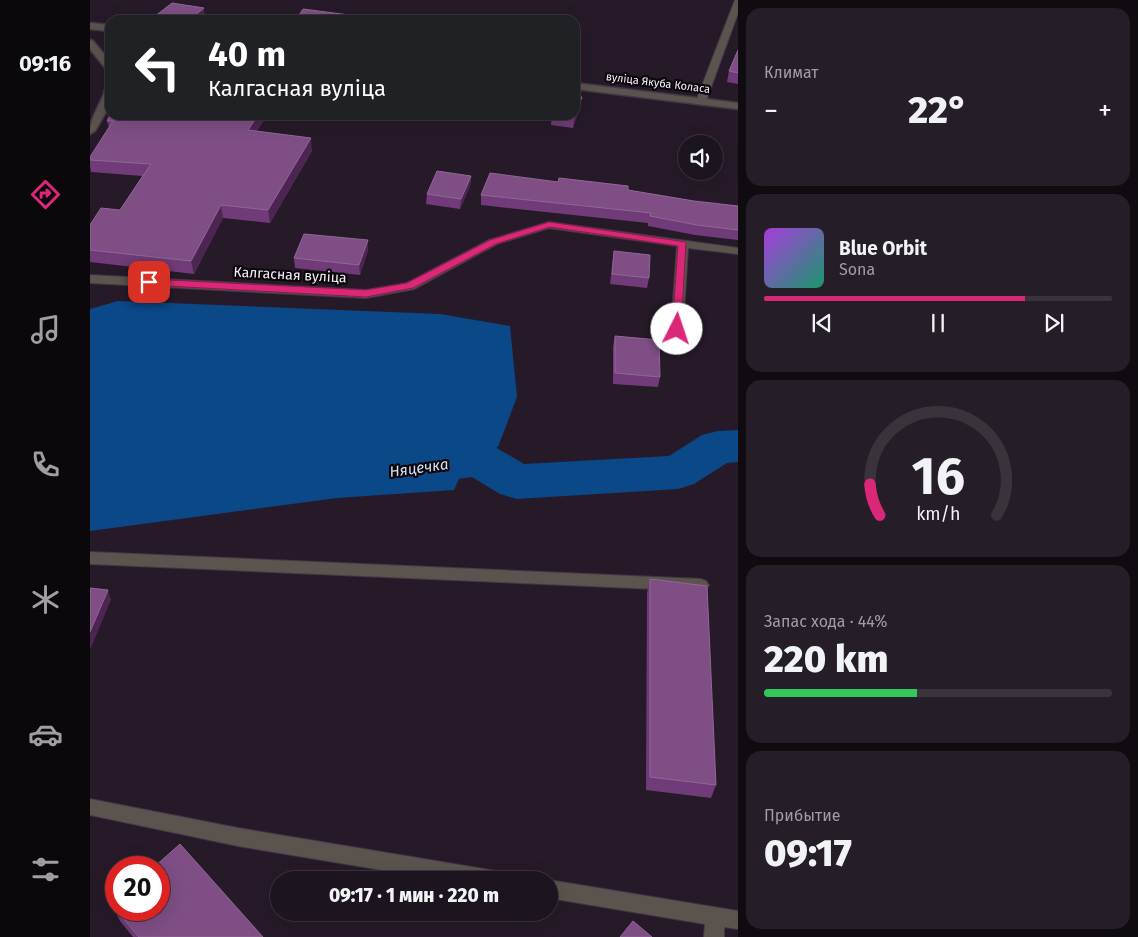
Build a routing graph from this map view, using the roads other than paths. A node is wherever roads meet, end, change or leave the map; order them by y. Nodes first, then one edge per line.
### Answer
1 (738, 2) edge
2 (90, 26) edge
3 (105, 28) edge
4 (90, 43) edge
5 (105, 61) edge
6 (580, 87) edge
7 (701, 102) junction
8 (105, 105) edge
9 (738, 106) edge
10 (90, 131) edge
11 (683, 244) junction
12 (738, 251) edge
13 (90, 279) edge
14 (677, 329) dead end
15 (90, 558) edge
16 (701, 585) edge
17 (90, 807) edge
18 (442, 871) edge
19 (558, 890) edge
20 (715, 916) junction
21 (738, 920) edge
22 (714, 937) edge

1 - 7 lane
2 - 3 street
4 - 5 street
6 - 7 street, вуліца Якуба Коласа
7 - 9 street, вуліца Якуба Коласа
8 - 10 street
11 - 12 lane, Калгасная вуліца
11 - 13 lane, Калгасная вуліца
11 - 14 lane
15 - 16 lane
17 - 18 lane
19 - 20 lane
20 - 21 lane
20 - 22 lane

